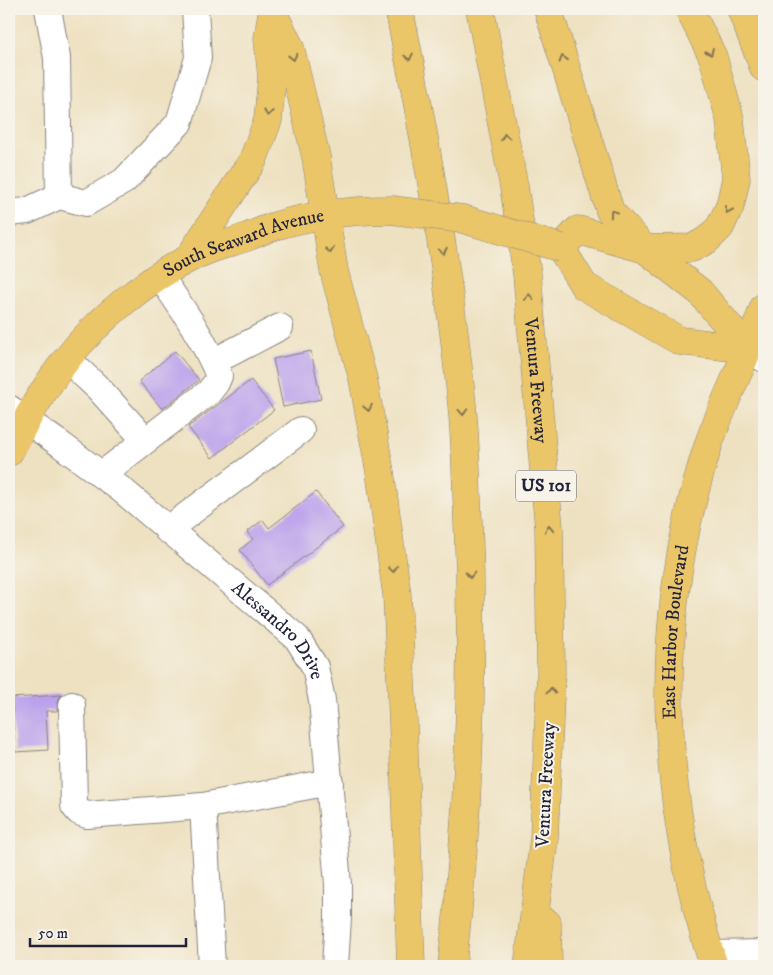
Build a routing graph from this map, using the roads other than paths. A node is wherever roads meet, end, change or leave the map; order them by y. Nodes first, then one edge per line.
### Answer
1 (48, 9) edge
2 (196, 9) edge
3 (399, 9) edge
4 (480, 9) edge
5 (548, 9) edge
6 (689, 9) edge
7 (741, 9) edge
8 (272, 11) edge
9 (764, 68) edge
10 (58, 196) junction
11 (9, 213) edge
12 (324, 214) junction
13 (570, 239) junction
14 (645, 249) junction
15 (190, 258) junction
16 (160, 276) junction
17 (764, 307) edge
18 (280, 327) dead end
19 (756, 354) edge
20 (67, 359) junction
21 (213, 362) junction
22 (18, 414) edge
23 (300, 430) dead end
24 (146, 440) junction
25 (9, 452) edge
26 (101, 475) junction
27 (167, 530) junction
28 (72, 705) dead end
29 (330, 782) junction
30 (203, 806) junction
31 (544, 838) junction
32 (764, 953) edge
33 (712, 960) edge
34 (212, 966) edge
35 (335, 966) edge
36 (411, 966) edge
37 (452, 966) edge
38 (528, 966) edge
39 (548, 966) edge

1 - 10 street
2 - 10 street
3 -> 37 main road
31 -> 4 main road, Ventura Freeway / US 101
14 -> 5 main road
6 -> 14 main road
7 - 9 main road
8 -> 12 main road
8 -> 15 main road
10 - 11 street
12 - 13 main road, South Seaward Avenue, bridge
12 - 15 main road, South Seaward Avenue
12 -> 36 main road
13 - 14 main road, South Seaward Avenue
13 - 19 main road
14 - 19 main road, South Seaward Avenue
15 - 16 main road, South Seaward Avenue
16 - 20 main road, South Seaward Avenue
16 - 21 street
17 - 19 main road, East Harbor Boulevard
18 - 21 street
19 - 33 main road, East Harbor Boulevard
20 - 22 main road, South Seaward Avenue
20 - 24 street
21 - 24 street
22 - 25 main road, South Seaward Avenue
22 - 26 street, Alessandro Drive
23 - 27 street
24 - 26 street
26 - 27 street, Alessandro Drive
27 - 29 street, Alessandro Drive
28 - 30 street
29 - 30 street
29 - 35 street, Alessandro Drive
30 - 34 street
31 - 38 main road, Ventura Freeway / US 101
31 - 39 main road
32 - 33 street

